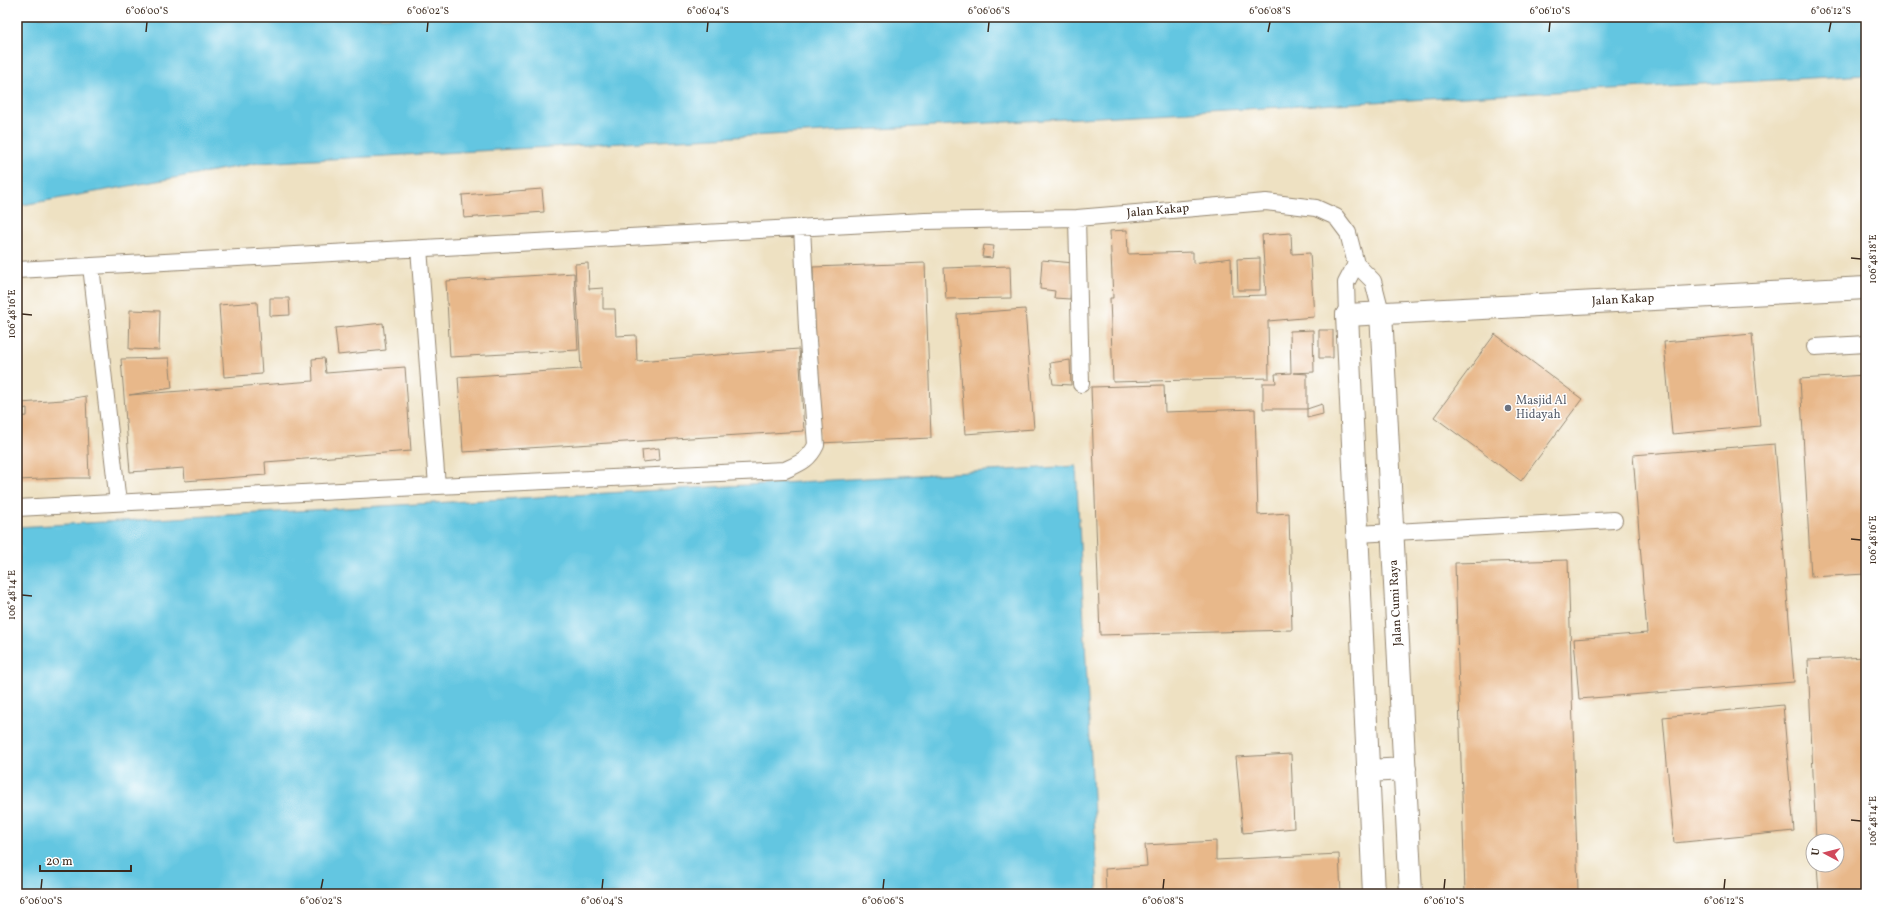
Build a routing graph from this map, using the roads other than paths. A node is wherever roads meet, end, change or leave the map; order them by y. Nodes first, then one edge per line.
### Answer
1 (1077, 218) junction
2 (802, 227) junction
3 (419, 248) junction
4 (1356, 264) junction
5 (91, 266) junction
6 (17, 270) edge
7 (1866, 288) edge
8 (1381, 312) junction
9 (1347, 315) junction
10 (1866, 344) edge
11 (1815, 347) dead end
12 (1081, 384) dead end
13 (437, 486) junction
14 (118, 503) junction
15 (17, 508) edge
16 (1614, 520) dead end
17 (1393, 532) junction
18 (1358, 534) junction
19 (1405, 769) junction
20 (1368, 771) junction
21 (1374, 894) edge
22 (1411, 894) edge

1 - 2 lane, Jalan Kakap
1 - 4 lane, Jalan Kakap
1 - 12 lane
2 - 3 lane, Jalan Kakap
2 - 13 lane
3 - 5 lane, Jalan Kakap
3 - 13 lane
4 - 8 lane
4 - 9 lane
5 - 6 lane, Jalan Kakap
5 - 14 lane
7 - 8 street, Jalan Kakap
8 - 9 street, Jalan Kakap
8 - 17 street, Jalan Cumi Raya
9 - 18 street
10 - 11 lane
13 - 14 lane
14 - 15 lane
16 - 17 lane
17 - 18 lane
17 - 19 street, Jalan Cumi Raya
18 - 20 street
19 - 20 street
19 - 22 street, Jalan Cumi Raya
20 - 21 street

